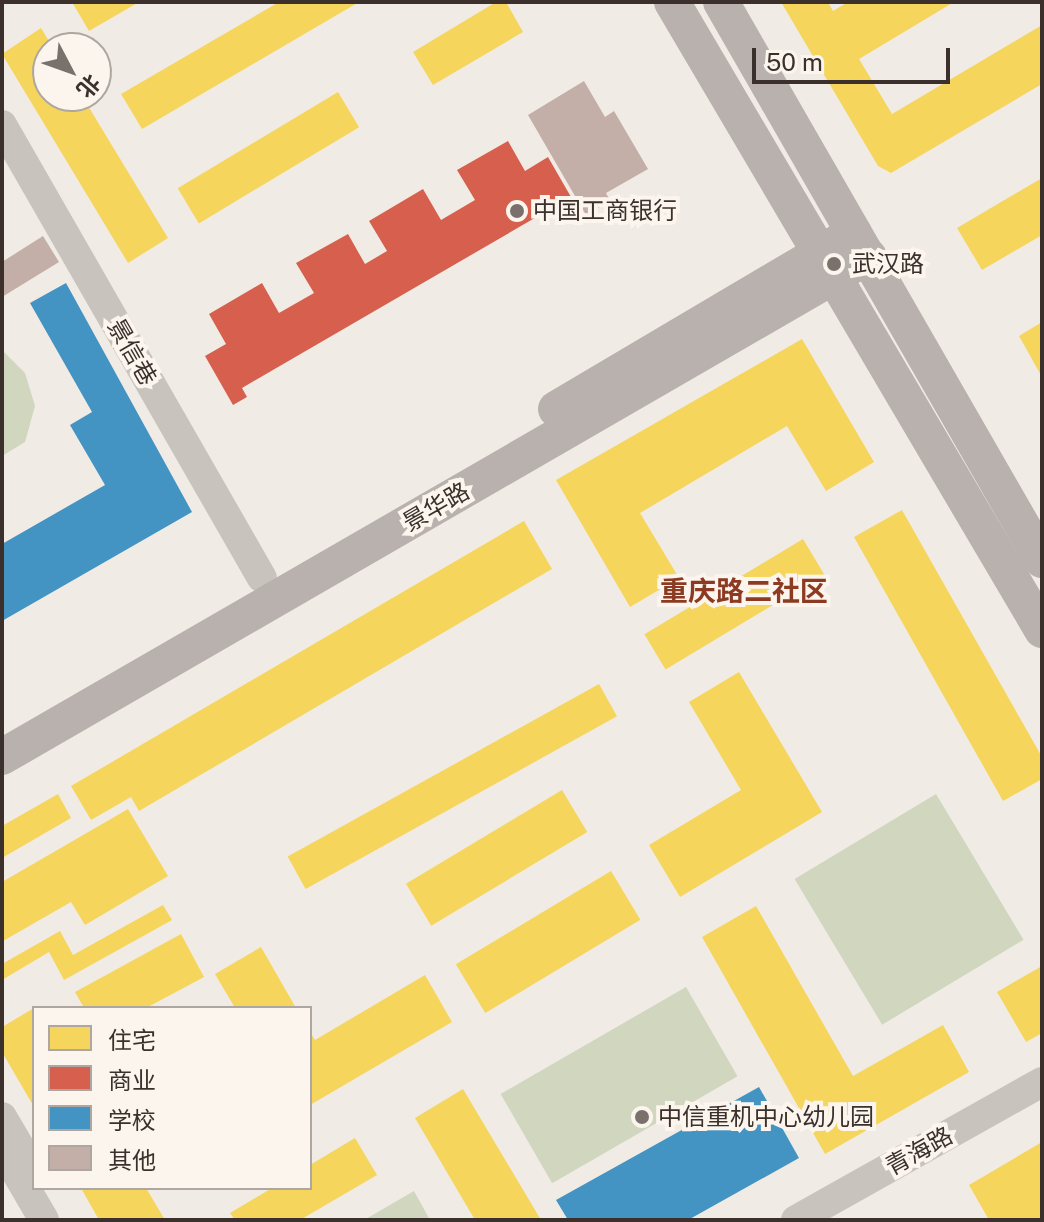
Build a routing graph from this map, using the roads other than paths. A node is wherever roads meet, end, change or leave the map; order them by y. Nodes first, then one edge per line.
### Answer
1 (672, 2) edge
2 (721, 2) edge
3 (2, 125) edge
4 (862, 244) junction
5 (826, 266) junction
6 (1042, 560) edge
7 (262, 578) junction
8 (1033, 592) edge
9 (1042, 630) edge
10 (2, 728) edge
11 (2, 757) edge
12 (1042, 1082) edge
13 (2, 1117) edge
14 (2, 1148) edge
15 (32, 1169) edge
16 (45, 1190) edge
17 (44, 1220) edge
18 (62, 1220) edge
19 (796, 1220) edge

1 - 5 main road
2 - 4 main road
3 - 7 street, 景信巷
4 - 5 main road, 景华路
4 - 6 main road
5 - 7 main road, 景华路
5 - 8 main road
5 - 11 main road, 景华路
7 - 10 main road, 景华路
8 - 9 main road
12 - 19 street, 青海路
13 - 15 street
14 - 17 street
16 - 18 street

